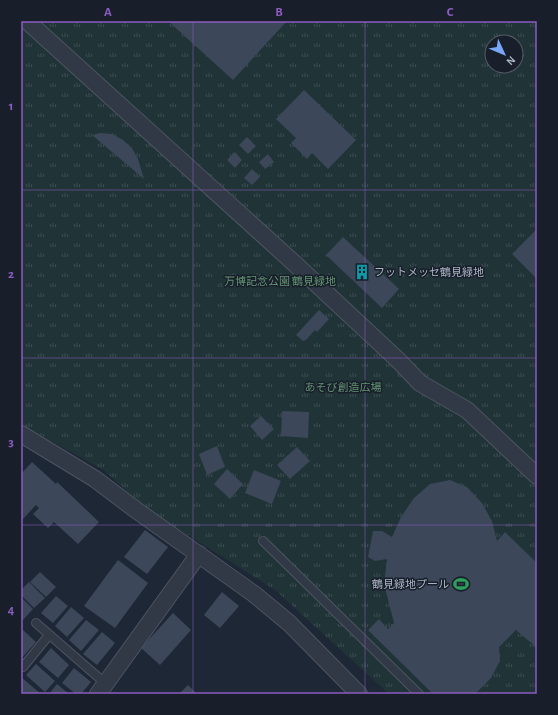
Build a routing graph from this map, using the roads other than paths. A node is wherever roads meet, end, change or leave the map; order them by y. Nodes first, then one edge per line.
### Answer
1 (27, 21) edge
2 (21, 434) edge
3 (537, 476) edge
4 (263, 541) dead end
5 (199, 554) junction
6 (36, 624) dead end
7 (49, 635) junction
8 (23, 667) dead end
9 (102, 689) edge
10 (359, 694) edge
11 (419, 694) edge

1 - 3 street
2 - 5 street
4 - 11 lane
5 - 9 street
5 - 10 street
6 - 7 lane
7 - 8 lane
7 - 9 lane

